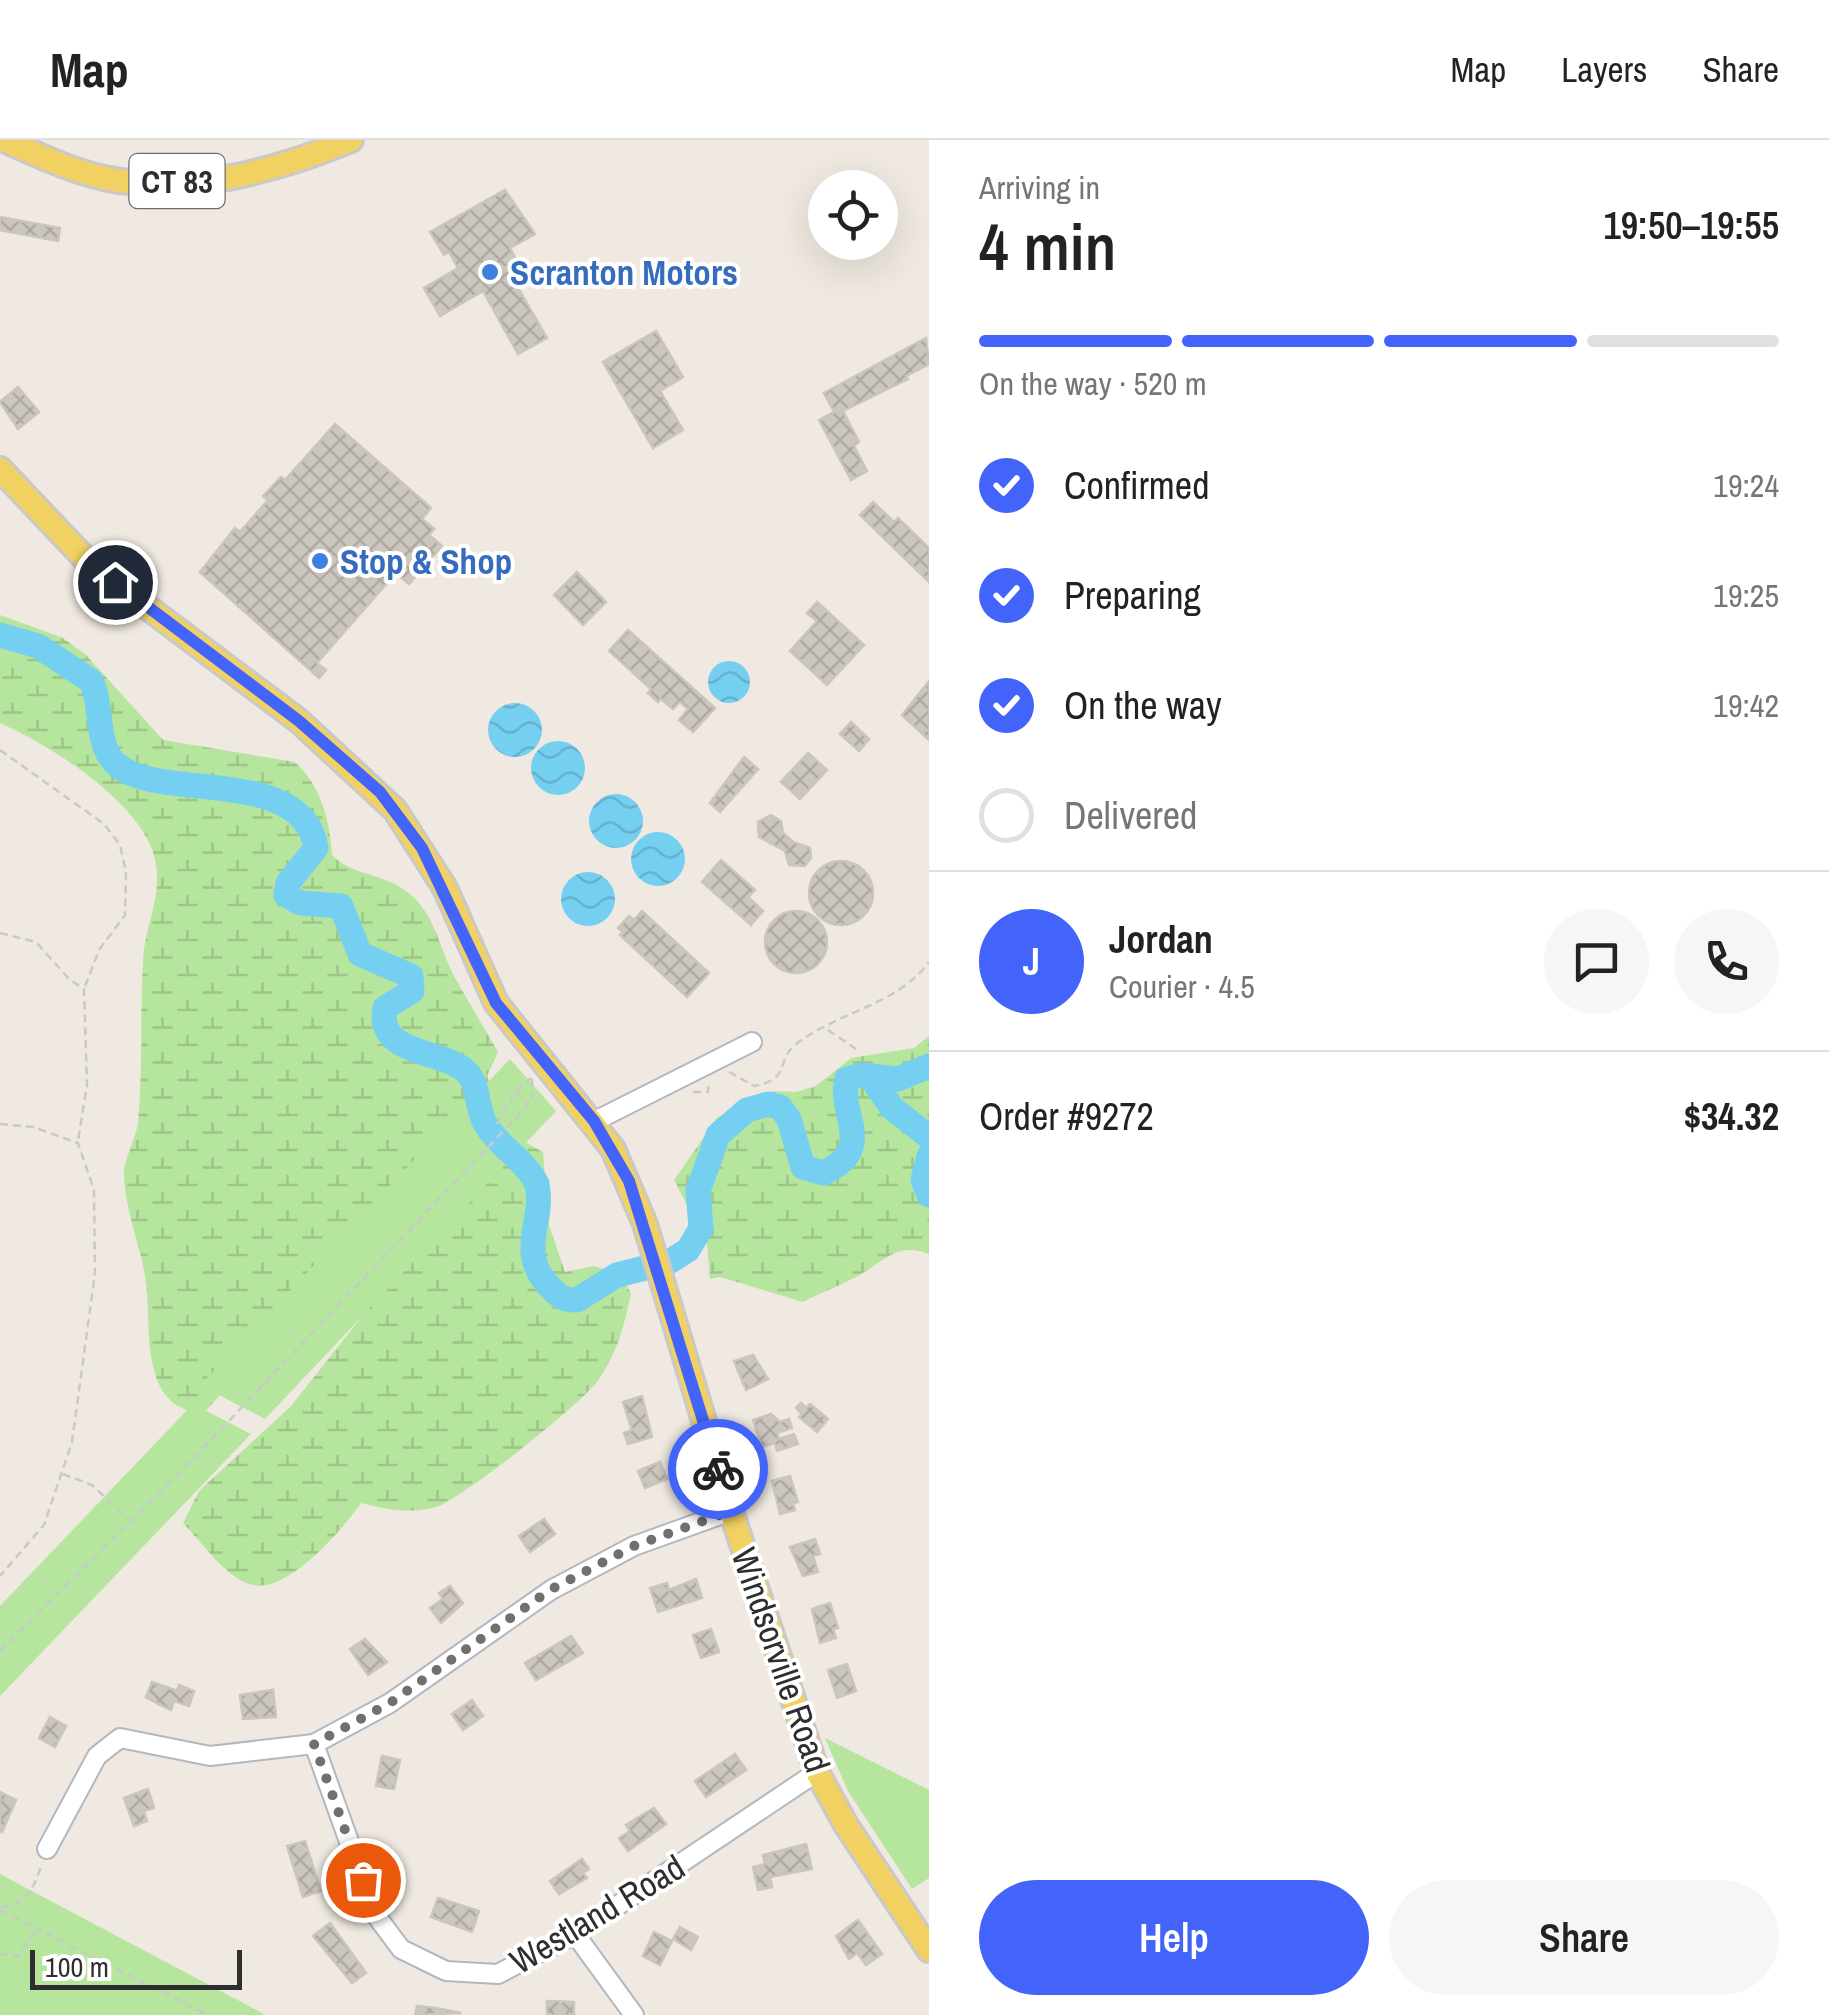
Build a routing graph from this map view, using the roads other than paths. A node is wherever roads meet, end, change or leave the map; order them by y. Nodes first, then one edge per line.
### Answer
1 (4, 140) edge
2 (351, 140) edge
3 (2, 476) edge
4 (752, 1042) dead end
5 (594, 1121) junction
6 (731, 1511) junction
7 (314, 1744) junction
8 (817, 1772) junction
9 (47, 1849) road end
10 (575, 1934) junction
11 (929, 1950) edge
12 (634, 2015) edge

1 - 2 main road, CT 83
3 - 5 main road, Windsorville Road
4 - 5 street
5 - 6 main road, Windsorville Road
6 - 7 street
6 - 8 main road, Windsorville Road
7 - 9 street
7 - 10 street, Westland Road
8 - 10 street, Westland Road
8 - 11 main road, Windsorville Road
10 - 12 street

